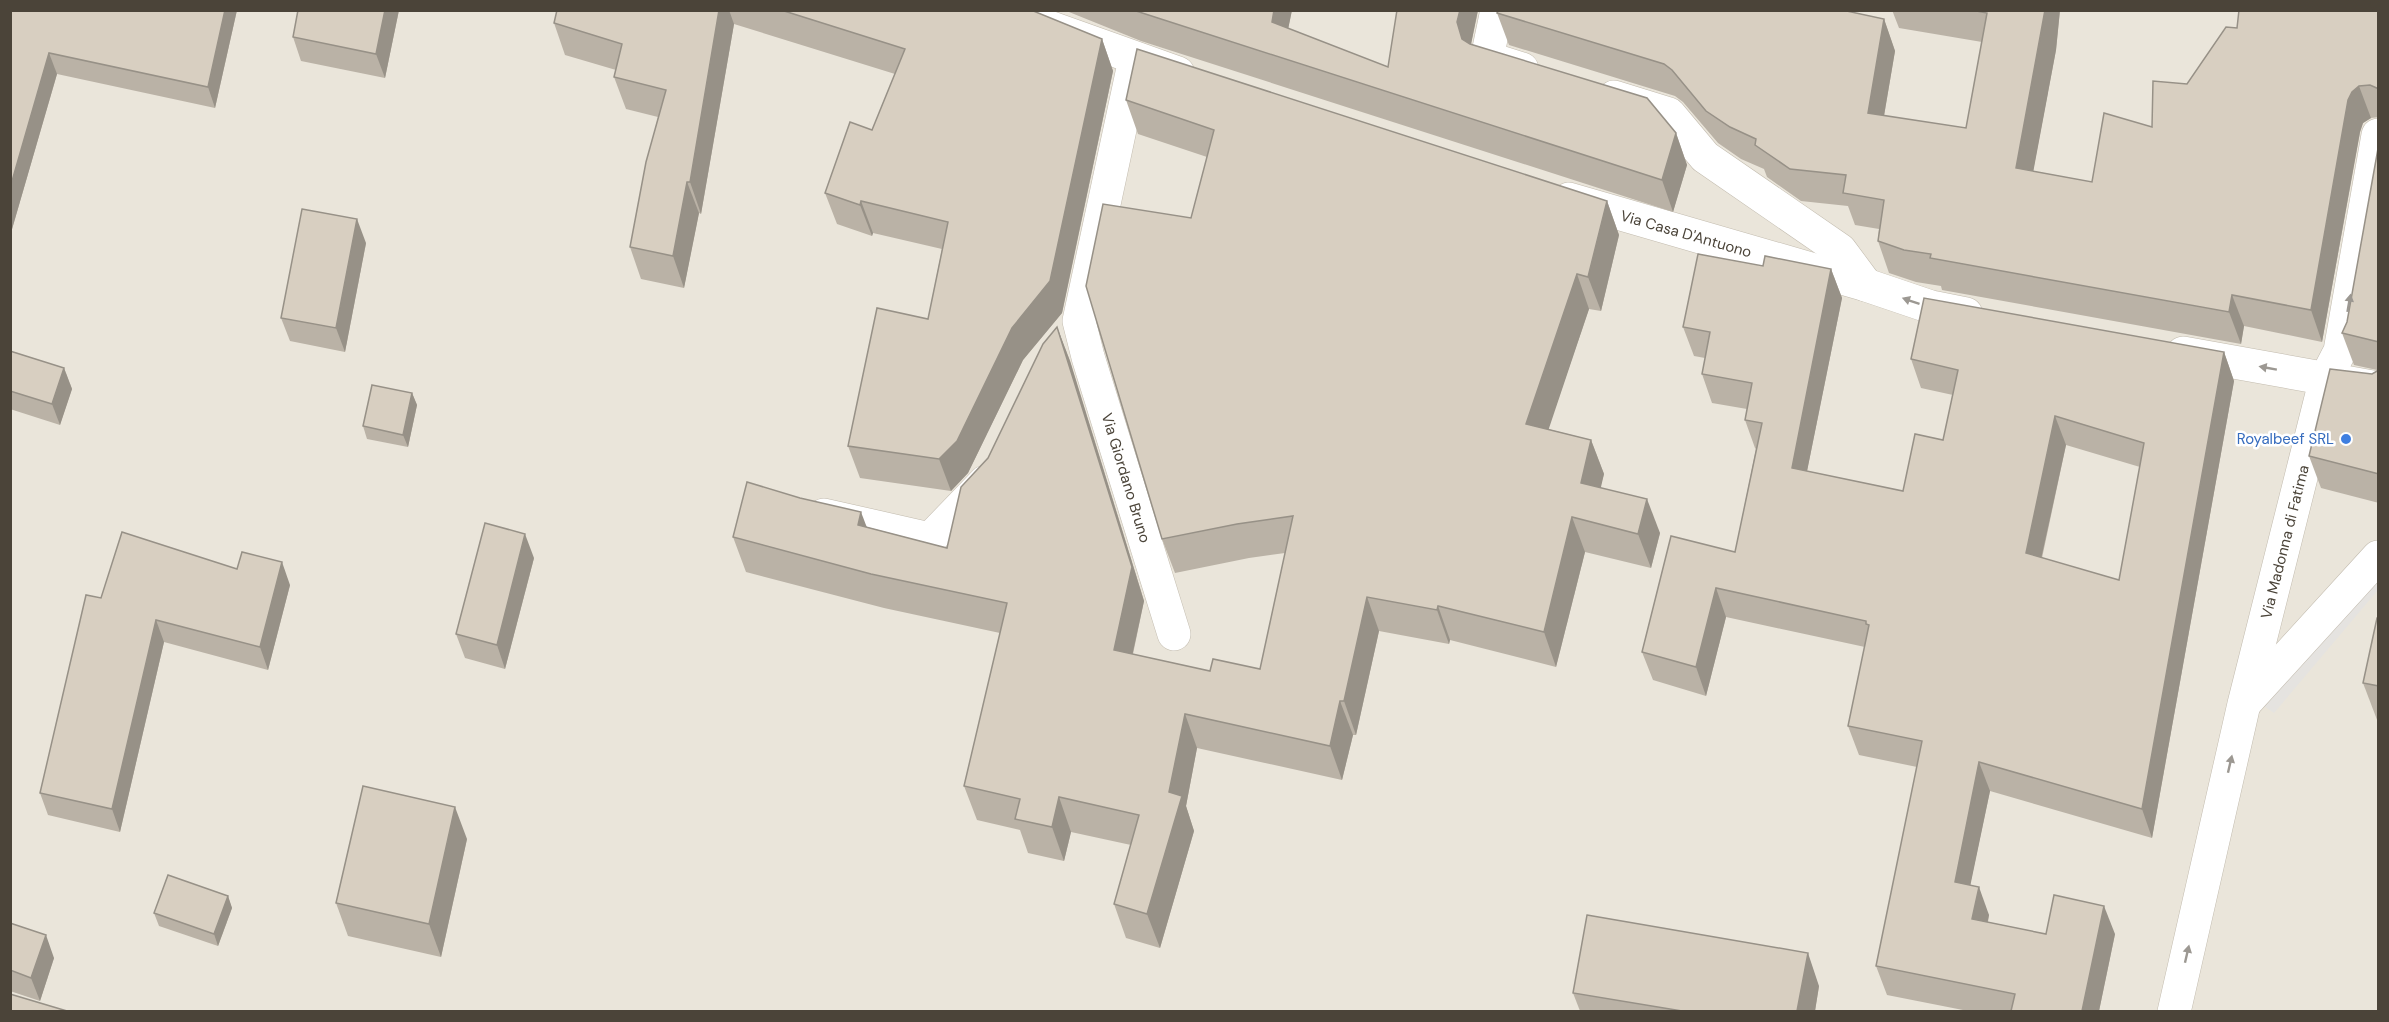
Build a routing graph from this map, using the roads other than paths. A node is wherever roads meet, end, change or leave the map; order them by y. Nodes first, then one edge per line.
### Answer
1 (1012, 10) edge
2 (1497, 10) edge
3 (1051, 19) edge
4 (1135, 59) junction
5 (1555, 79) edge
6 (1203, 81) edge
7 (1590, 90) edge
8 (2379, 135) edge
9 (1543, 191) edge
10 (1866, 285) junction
11 (2001, 320) edge
12 (1079, 321) junction
13 (2152, 347) edge
14 (1053, 352) edge
15 (2326, 378) junction
16 (2379, 388) edge
17 (1000, 453) edge
18 (816, 514) edge
19 (2379, 558) edge
20 (1174, 634) dead end
21 (2244, 704) junction
22 (2174, 1011) edge

1 - 3 street
2 - 5 street
3 - 4 street
4 - 6 street
4 - 12 street, Via Giordano Bruno
7 - 10 street
15 -> 8 street, Via Madonna di Fatima
9 - 10 street, Via Casa D'Antuono
11 -> 10 street, Via Casa D'Antuono
12 - 14 street, Via Giordano Bruno
12 - 20 street, Via Giordano Bruno
15 -> 13 street
15 - 16 street
15 - 21 street, Via Madonna di Fatima
17 - 18 street
19 - 21 street, Via Madonna di Fatima
22 -> 21 street, Via Madonna di Fatima

